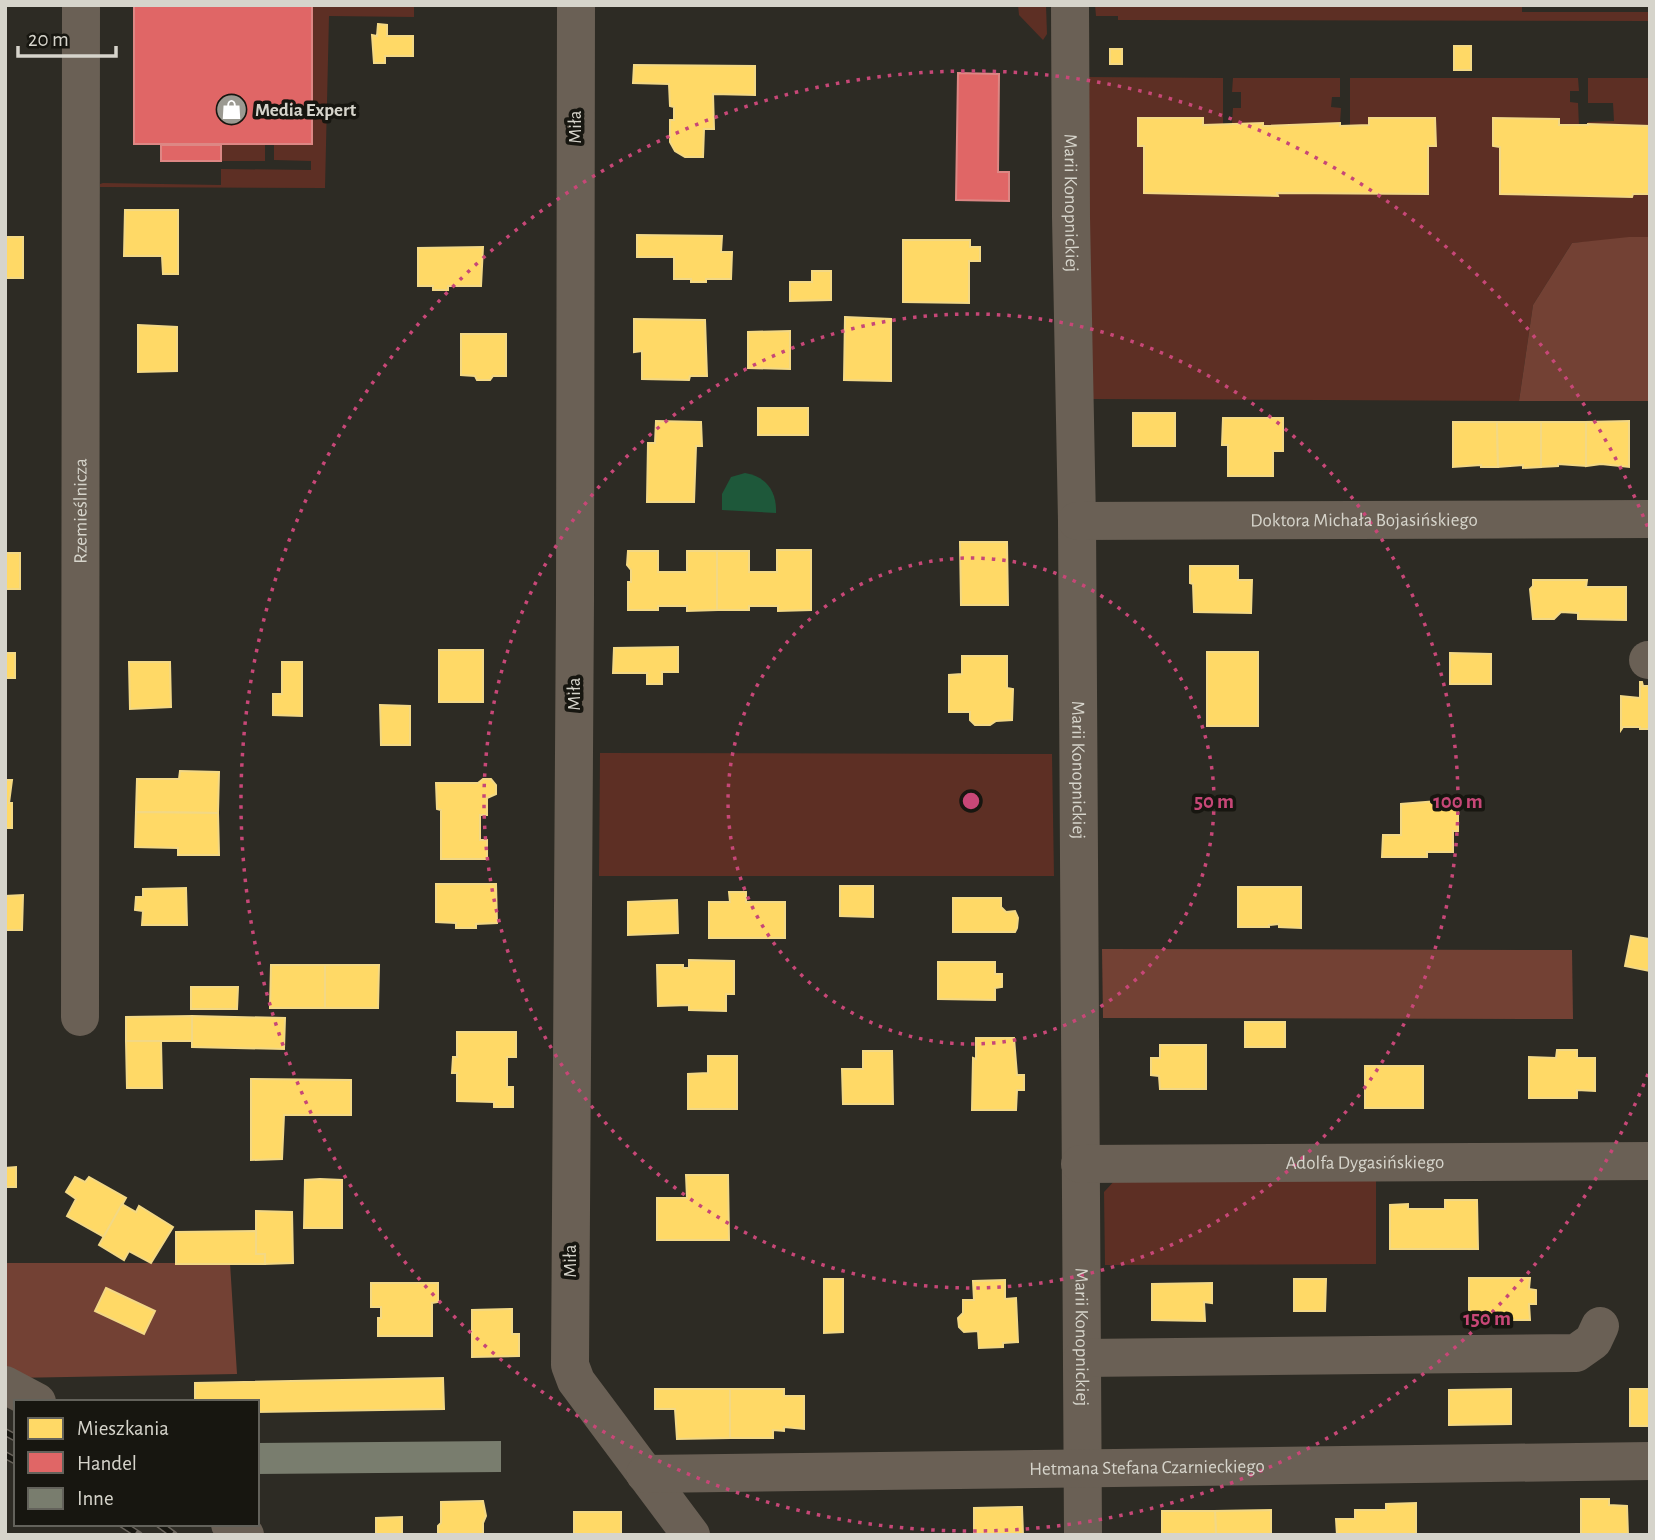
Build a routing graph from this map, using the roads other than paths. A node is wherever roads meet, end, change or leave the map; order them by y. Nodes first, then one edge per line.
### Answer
1 (81, 5) edge
2 (576, 5) edge
3 (1070, 5) edge
4 (1650, 519) edge
5 (1077, 522) junction
6 (80, 1017) dead end
7 (1650, 1161) edge
8 (1080, 1164) junction
9 (1600, 1326) dead end
10 (1082, 1358) junction
11 (5, 1385) edge
12 (33, 1400) edge
13 (1650, 1461) edge
14 (1082, 1468) junction
15 (645, 1474) junction
16 (691, 1535) edge
17 (1083, 1535) edge

1 - 6 street, Rzemieślnicza
2 - 15 street, Miła
3 - 5 street, Marii Konopnickiej
4 - 5 street, Doktora Michała Bojasińskiego
5 - 8 street, Marii Konopnickiej
7 - 8 street, Adolfa Dygasińskiego
8 - 10 street, Marii Konopnickiej
9 - 10 street
10 - 14 street, Marii Konopnickiej
11 - 12 street
13 - 14 street, Hetmana Stefana Czarnieckiego
14 - 15 street, Hetmana Stefana Czarnieckiego
14 - 17 street, Marii Konopnickiej
15 - 16 street

